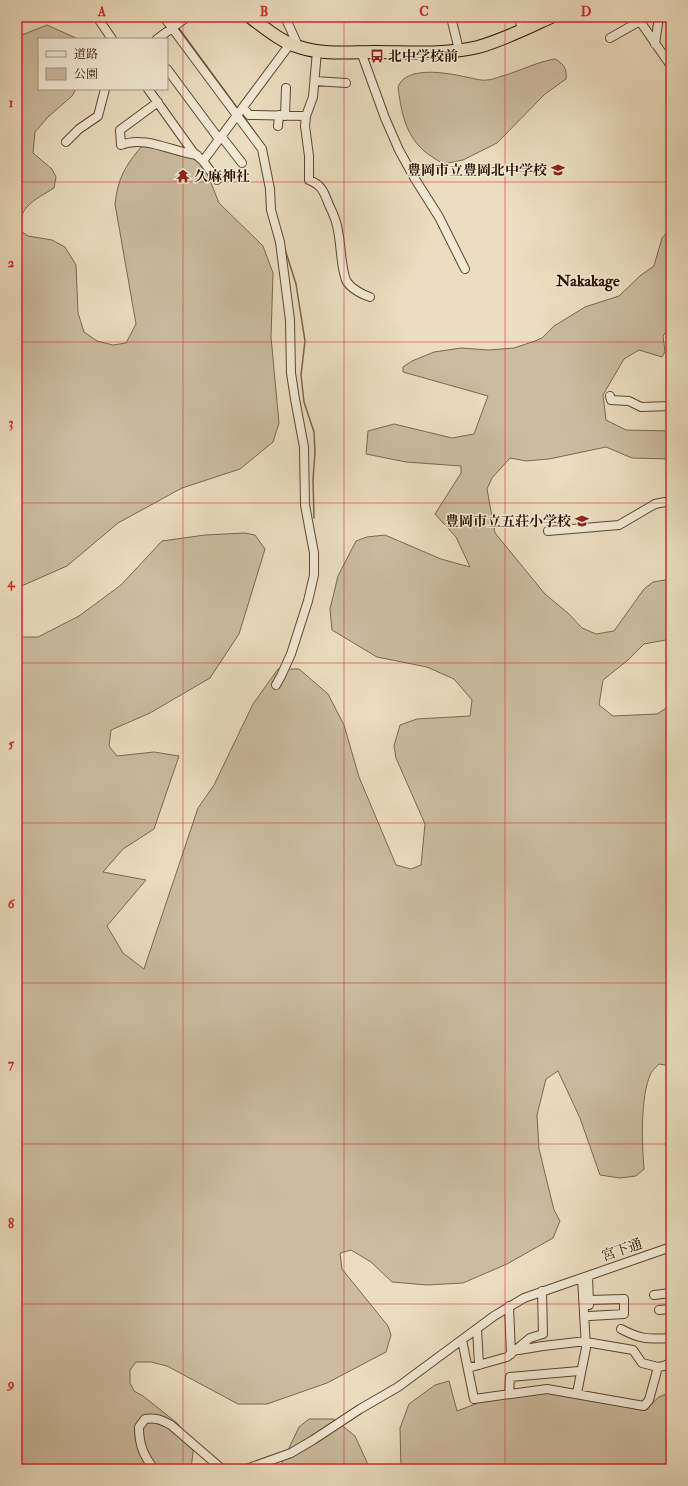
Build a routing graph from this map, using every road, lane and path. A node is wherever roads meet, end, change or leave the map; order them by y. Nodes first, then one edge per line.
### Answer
1 (97, 17) edge
2 (164, 17) edge
3 (187, 17) edge
4 (250, 17) edge
5 (285, 17) edge
6 (451, 17) edge
7 (519, 17) edge
8 (551, 17) edge
9 (659, 17) edge
10 (638, 19) edge
11 (172, 28) junction
12 (522, 30) junction
13 (111, 38) edge
14 (158, 38) edge
15 (610, 38) dead end
16 (655, 44) junction
17 (295, 46) junction
18 (459, 50) junction
19 (317, 51) junction
20 (361, 52) junction
21 (671, 66) edge
22 (168, 70) edge
23 (315, 81) junction
24 (346, 83) dead end
25 (286, 88) dead end
26 (105, 90) edge
27 (149, 90) edge
28 (158, 102) junction
29 (243, 107) junction
30 (237, 115) junction
31 (282, 116) junction
32 (306, 116) junction
33 (278, 126) dead end
34 (220, 137) junction
35 (66, 142) dead end
36 (200, 158) junction
37 (242, 164) dead end
38 (217, 180) dead end
39 (465, 269) dead end
40 (370, 298) dead end
41 (610, 396) dead end
42 (671, 406) edge
43 (671, 503) edge
44 (548, 531) dead end
45 (276, 685) dead end
46 (671, 1247) edge
47 (585, 1277) junction
48 (542, 1291) junction
49 (671, 1293) edge
50 (654, 1295) dead end
51 (589, 1300) junction
52 (509, 1306) junction
53 (671, 1309) edge
54 (659, 1310) dead end
55 (477, 1329) junction
56 (621, 1329) dead end
57 (671, 1338) edge
58 (462, 1340) junction
59 (586, 1342) junction
60 (519, 1350) dead end
61 (511, 1354) junction
62 (671, 1362) edge
63 (479, 1365) junction
64 (658, 1367) junction
65 (468, 1368) junction
66 (579, 1371) dead end
67 (577, 1393) junction
68 (509, 1394) junction
69 (154, 1469) edge
70 (222, 1469) edge
71 (246, 1469) edge

1 - 13 street
2 - 11 street
3 - 11 street
4 - 17 highway
5 - 17 street
6 - 18 street
7 - 12 street
8 - 12 highway
9 - 16 street
10 - 15 street
10 - 16 street
11 - 14 street
11 - 30 street
12 - 18 highway
16 - 21 street
17 - 19 highway
17 - 29 street
18 - 20 highway
19 - 20 highway
19 - 23 street
20 - 39 street
22 - 34 street
23 - 24 street
23 - 32 street
25 - 31 street
26 - 35 street
27 - 28 street
28 - 36 street
28 - 36 street
29 - 30 street
29 - 31 street
30 - 34 street
30 - 45 street
31 - 32 street
31 - 33 street
32 - 40 street
34 - 36 street
34 - 37 street
36 - 38 street
41 - 42 street
43 - 44 street
46 - 47 street, 宮下通
47 - 48 street, 宮下通
47 - 51 street
47 - 59 street
48 - 52 street, 宮下通
48 - 61 street
49 - 50 street
51 - 51 street
52 - 55 street, 宮下通
52 - 61 street
53 - 54 street
55 - 58 street, 宮下通
55 - 63 street
56 - 57 street
58 - 65 street
58 - 71 street, 宮下通
59 - 60 street
59 - 64 street
59 - 67 street
61 - 63 street
62 - 64 street
63 - 65 street
64 - 67 street
65 - 68 street
66 - 68 street
67 - 68 street
69 - 70 street

